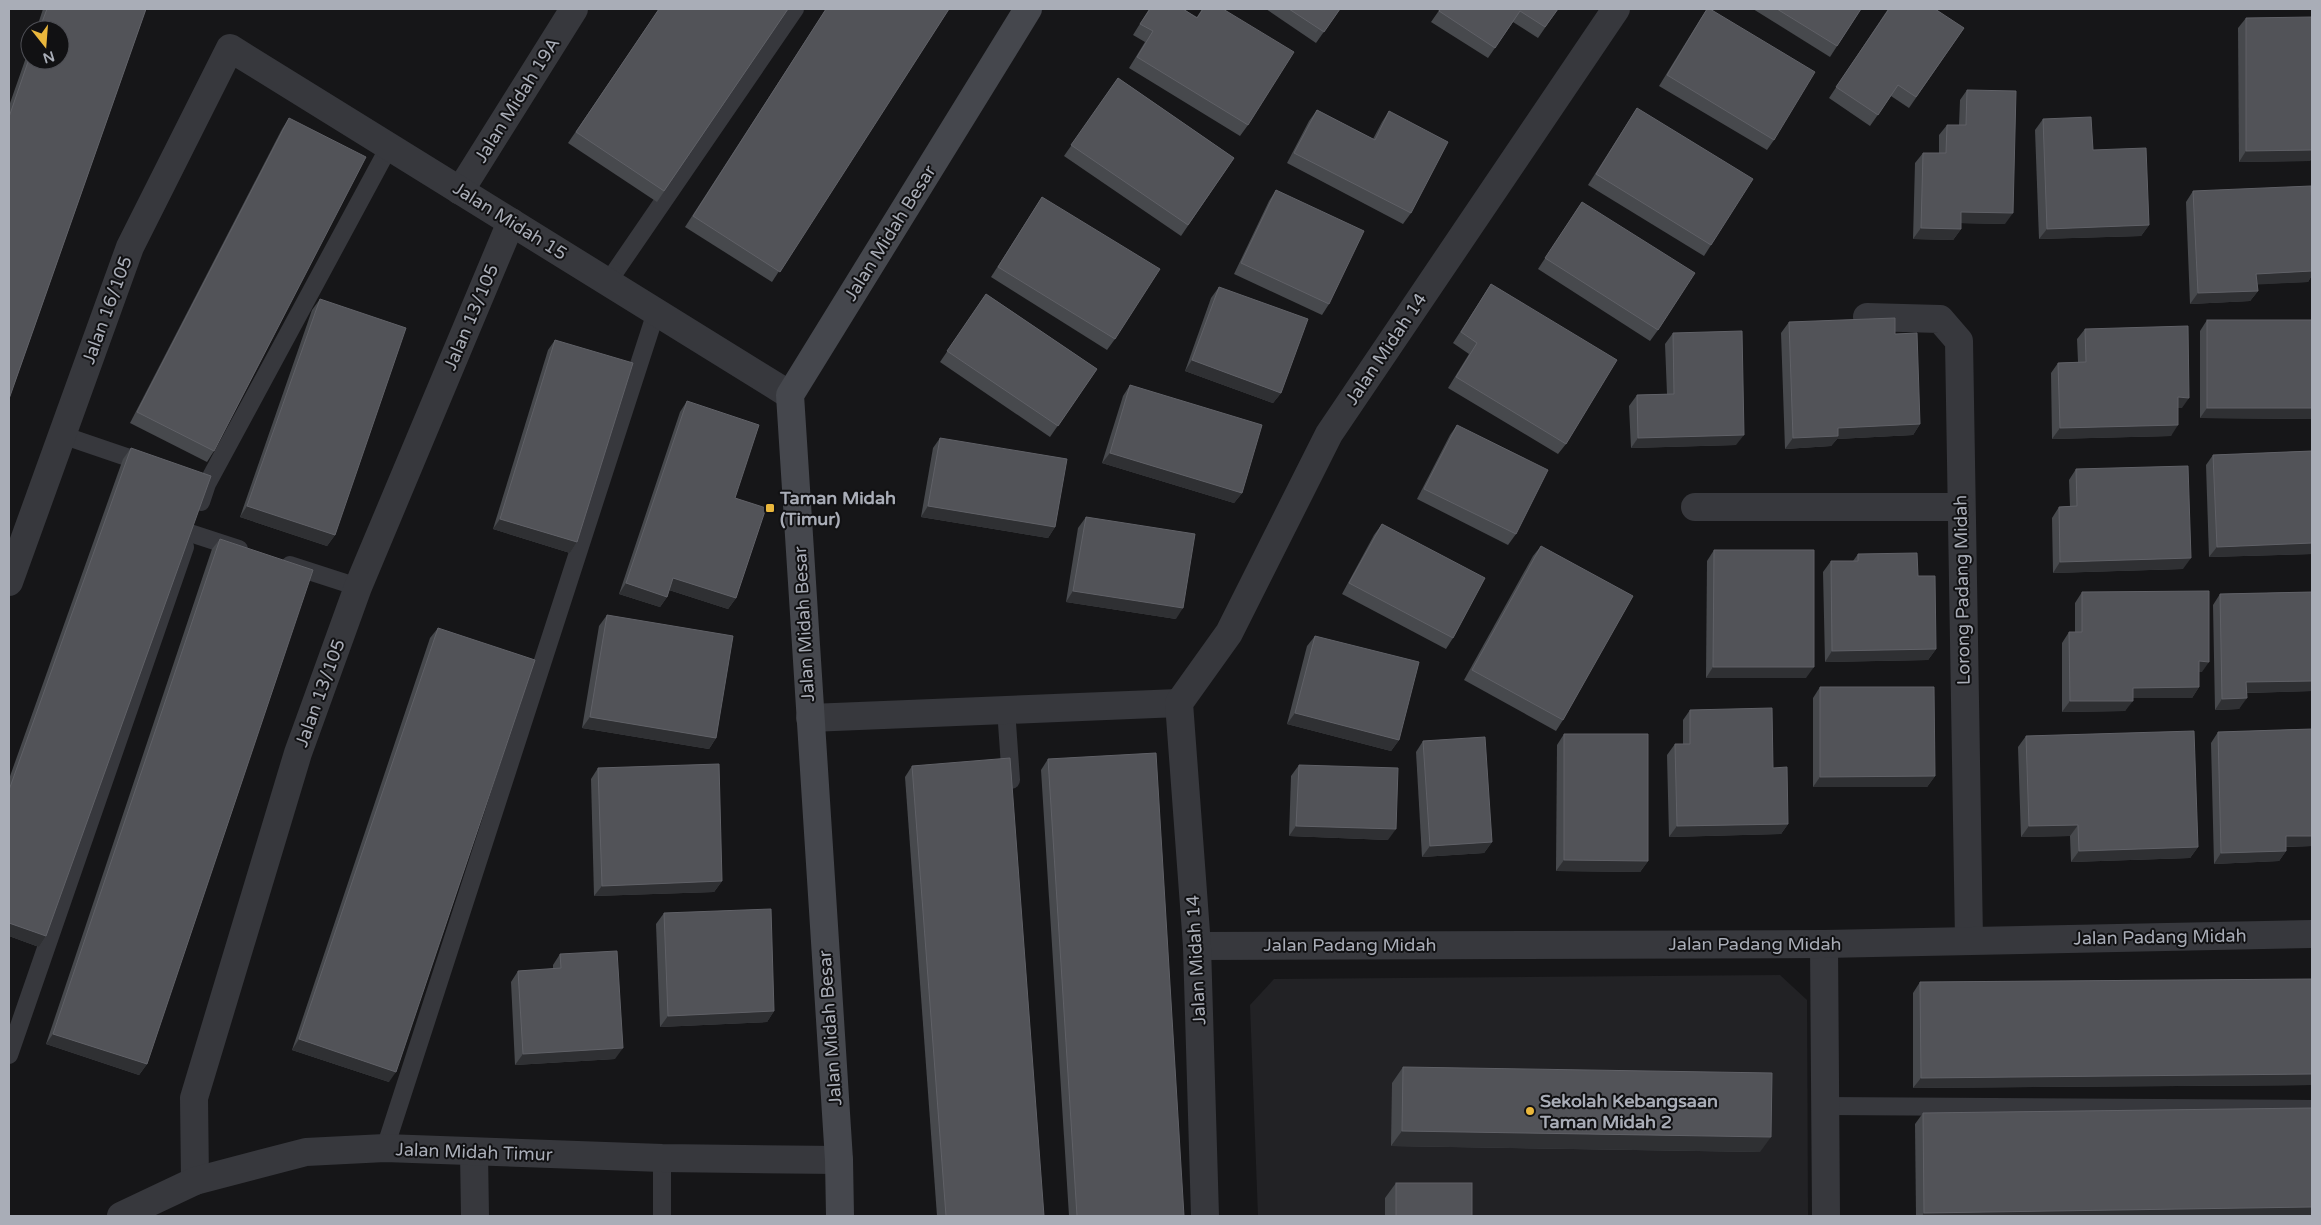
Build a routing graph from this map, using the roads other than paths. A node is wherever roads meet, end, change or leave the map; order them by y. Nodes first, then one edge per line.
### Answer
1 (574, 9) edge
2 (795, 9) edge
3 (1028, 9) edge
4 (1616, 9) edge
5 (230, 48) joint
6 (390, 147) junction
7 (460, 191) junction
8 (511, 222) junction
9 (608, 282) junction
10 (656, 312) junction
11 (1868, 318) edge
12 (790, 395) junction
13 (62, 435) junction
14 (162, 469) edge
15 (189, 478) edge
16 (207, 484) junction
17 (1961, 506) junction
18 (1695, 507) dead end
19 (190, 533) junction
20 (255, 554) edge
21 (274, 560) edge
22 (9, 582) edge
23 (358, 587) junction
24 (1179, 703) junction
25 (1006, 709) junction
26 (810, 718) junction
27 (1012, 798) edge
28 (2312, 934) edge
29 (1970, 940) junction
30 (1824, 944) junction
31 (1197, 946) junction
32 (11, 1035) edge
33 (9, 1055) edge
34 (1825, 1106) junction
35 (2312, 1109) edge
36 (385, 1148) junction
37 (474, 1153) junction
38 (662, 1158) junction
39 (839, 1160) junction
40 (195, 1181) junction
41 (121, 1216) edge
42 (475, 1216) edge
43 (662, 1216) edge
44 (840, 1216) edge
45 (1206, 1216) edge
46 (1826, 1216) edge

1 - 7 street, Jalan Midah 19A
2 - 9 lane
3 - 12 street, Jalan Midah Besar
4 - 24 street, Jalan Midah 14
5 - 6 street, Jalan Midah 15
5 - 13 street, Jalan 16/105
6 - 7 street, Jalan Midah 15
6 - 16 lane
7 - 8 street, Jalan Midah 15
8 - 9 street, Jalan Midah 15
8 - 23 street, Jalan 13/105
9 - 10 street, Jalan Midah 15
10 - 12 street, Jalan Midah 15
10 - 36 lane
11 - 17 street, Lorong Padang Midah
12 - 26 street, Jalan Midah Besar
13 - 14 lane
13 - 22 street, Jalan 16/105
15 - 16 lane
16 - 19 lane
17 - 18 street
17 - 29 street, Lorong Padang Midah
19 - 20 lane
19 - 32 lane
21 - 23 lane
23 - 40 street, Jalan 13/105
24 - 25 street
24 - 31 street, Jalan Midah 14
25 - 26 street
25 - 27 lane
26 - 39 street, Jalan Midah Besar
28 - 29 street, Jalan Padang Midah
29 - 30 street, Jalan Padang Midah
30 - 31 street, Jalan Padang Midah
30 - 34 street
31 - 45 street, Jalan Midah 14
32 - 33 lane
34 - 35 lane
34 - 46 street
36 - 37 street, Jalan Midah Timur
36 - 40 street, Jalan Midah Timur
37 - 38 street, Jalan Midah Timur
37 - 42 street
38 - 39 street, Jalan Midah Timur
38 - 43 lane
39 - 44 street, Jalan Midah Besar
40 - 41 street, Jalan Midah Timur

